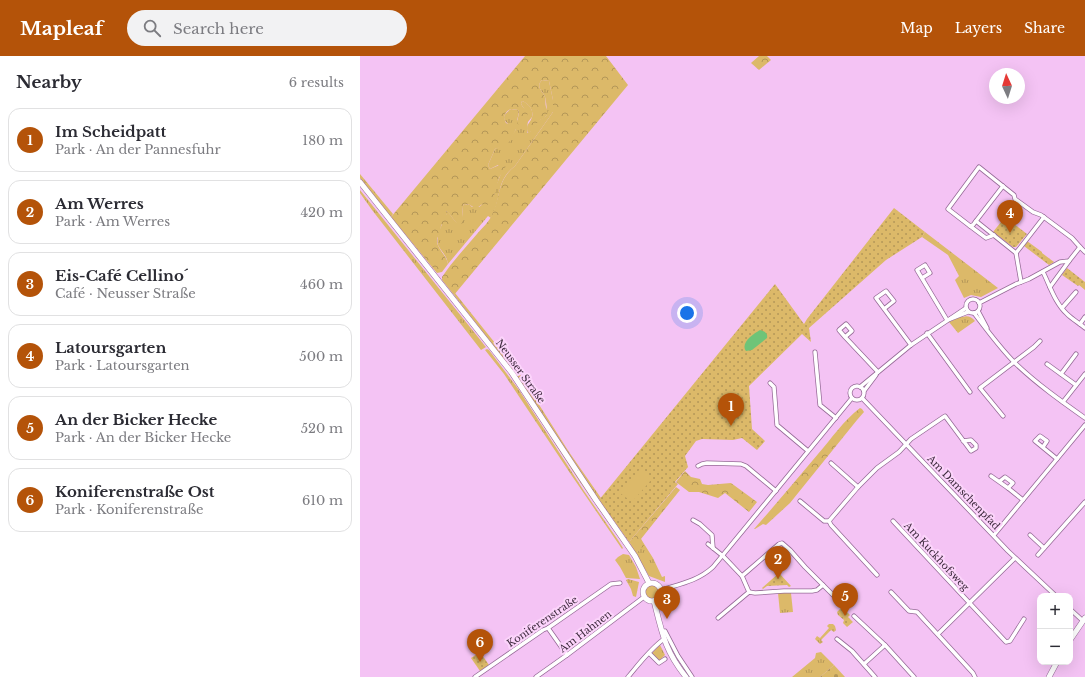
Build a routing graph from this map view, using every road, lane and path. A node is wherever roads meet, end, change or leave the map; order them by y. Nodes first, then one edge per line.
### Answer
1 (360, 182) edge
2 (1003, 186) junction
3 (1044, 217) junction
4 (976, 222) junction
5 (970, 226) junction
6 (994, 235) junction
7 (1080, 247) junction
8 (1085, 252) edge
9 (1016, 253) junction
10 (1069, 261) junction
11 (1043, 272) junction
12 (922, 278) dead end
13 (1021, 282) junction
14 (1050, 287) junction
15 (1076, 292) dead end
16 (979, 303) junction
17 (884, 308) junction
18 (966, 308) junction
19 (1062, 308) junction
20 (968, 312) junction
21 (976, 312) junction
22 (1085, 317) edge
23 (947, 320) junction
24 (1080, 324) junction
25 (1085, 328) edge
26 (927, 333) junction
27 (846, 337) dead end
28 (1040, 341) dead end
29 (911, 345) junction
30 (815, 352) dead end
31 (1076, 354) dead end
32 (1014, 362) junction
33 (1047, 364) dead end
34 (877, 373) junction
35 (1061, 374) junction
36 (1085, 374) edge
37 (770, 383) dead end
38 (1076, 385) junction
39 (860, 387) junction
40 (864, 391) junction
41 (970, 392) dead end
42 (852, 398) junction
43 (862, 398) junction
44 (1063, 402) junction
45 (1003, 416) dead end
46 (836, 418) junction
47 (1085, 418) edge
48 (1085, 425) edge
49 (963, 441) dead end
50 (906, 444) junction
51 (1043, 447) dead end
52 (808, 451) junction
53 (1057, 459) junction
54 (832, 462) dead end
55 (698, 466) dead end
56 (991, 476) dead end
57 (1000, 481) junction
58 (858, 487) junction
59 (1008, 488) junction
60 (776, 490) junction
61 (1023, 500) junction
62 (800, 501) dead end
63 (1085, 502) edge
64 (693, 520) dead end
65 (829, 521) junction
66 (893, 521) dead end
67 (994, 535) junction
68 (1030, 535) dead end
69 (708, 544) dead end
70 (713, 548) junction
71 (1044, 548) junction
72 (1038, 555) dead end
73 (723, 556) junction
74 (1015, 558) junction
75 (877, 575) dead end
76 (742, 576) junction
77 (620, 582) dead end
78 (649, 583) junction
79 (823, 585) junction
80 (662, 590) junction
81 (749, 592) junction
82 (891, 592) dead end
83 (1053, 593) edge
84 (644, 597) junction
85 (835, 597) dead end
86 (654, 602) junction
87 (970, 602) junction
88 (1073, 611) edge
89 (854, 616) dead end
90 (718, 618) dead end
91 (1024, 619) dead end
92 (1084, 620) edge
93 (548, 628) junction
94 (661, 632) junction
95 (938, 634) junction
96 (1073, 636) edge
97 (664, 639) junction
98 (837, 639) dead end
99 (884, 645) junction
100 (649, 653) junction
101 (567, 655) junction
102 (665, 659) dead end
103 (864, 664) junction
104 (1055, 665) edge
105 (475, 677) edge
106 (536, 677) edge
107 (628, 677) edge
108 (686, 677) edge
109 (692, 677) edge
110 (875, 677) edge
111 (914, 677) edge
112 (975, 677) edge
113 (1049, 677) edge

1 - 78 main road, Neusser Straße
2 - 3 street
2 - 4 street
2 - 5 street
3 - 7 street
3 - 9 street
4 - 5 street
4 - 6 street
5 - 6 street
6 - 9 street
7 - 8 street
7 - 10 street
9 - 13 street
10 - 11 street
10 - 14 street
11 - 13 street
11 - 14 street
12 - 23 street
13 - 16 street
14 - 19 street
15 - 19 street
16 - 18 street
16 - 21 street
17 - 17 street
17 - 29 street
18 - 20 street
18 - 23 street
19 - 24 street
20 - 21 street
20 - 23 street
21 - 32 street
22 - 24 street
23 - 26 street
24 - 25 street
26 - 29 street
26 - 41 street
27 - 34 street
28 - 32 street
29 - 34 street
30 - 46 street
31 - 35 street
32 - 44 street
32 - 45 street
33 - 35 street
34 - 39 street
34 - 40 street
35 - 38 street
36 - 38 street
37 - 52 street
38 - 44 street
39 - 40 street
39 - 42 street
40 - 43 street
42 - 43 street
42 - 46 street
43 - 50 street, Am Damschenpfad
44 - 47 street
46 - 52 street
48 - 53 street
49 - 50 street
50 - 58 street
50 - 67 street, Am Damschenpfad
51 - 53 street
52 - 60 street
53 - 61 street
54 - 58 street
55 - 60 street
56 - 57 street
57 - 59 street
57 - 59 street
58 - 65 street
59 - 61 street
60 - 73 street
61 - 67 street
62 - 65 street
63 - 71 street
64 - 70 street
65 - 75 street
66 - 87 street, Am Kuckhofsweg
67 - 74 street, Am Damschenpfad
68 - 71 street
69 - 70 street
70 - 73 street
71 - 72 street
73 - 76 street
73 - 80 street
74 - 83 street, Am Damschenpfad
74 - 87 street
76 - 79 street
76 - 81 street
77 - 93 street, Koniferenstraße
78 - 80 main road
78 - 84 main road
79 - 81 street
79 - 85 street
80 - 86 main road
81 - 90 street
82 - 95 street
84 - 86 main road
84 - 101 street, Am Hahnen
86 - 94 main road
87 - 91 street, Am Kuckhofsweg
87 - 95 street
88 - 92 street
89 - 99 street
92 - 96 main road
93 - 101 street
93 - 105 street, Koniferenstraße
94 - 97 main road
94 - 109 street
95 - 112 street
97 - 100 street
97 - 108 main road
98 - 103 street
99 - 103 street
99 - 111 street
100 - 102 street
100 - 107 street
101 - 106 street, Am Hahnen
103 - 110 street
104 - 113 main road

